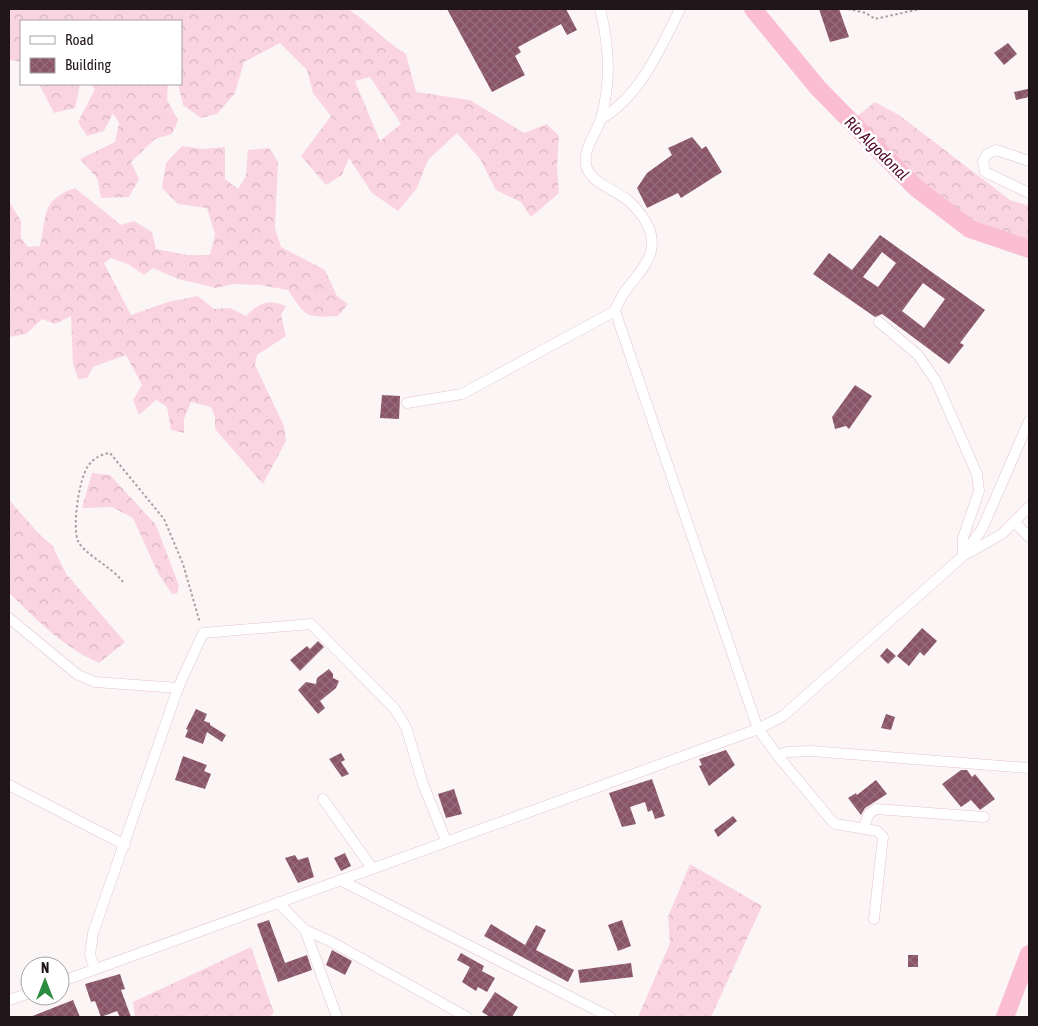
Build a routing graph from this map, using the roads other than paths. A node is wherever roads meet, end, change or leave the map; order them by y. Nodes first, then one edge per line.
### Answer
1 (600, 9) edge
2 (680, 9) edge
3 (601, 119) junction
4 (1029, 161) edge
5 (1029, 192) edge
6 (615, 311) junction
7 (879, 322) dead end
8 (407, 403) dead end
9 (1029, 421) edge
10 (1029, 507) edge
11 (1014, 522) junction
12 (1029, 538) edge
13 (963, 556) junction
14 (9, 618) edge
15 (178, 688) junction
16 (758, 728) junction
17 (778, 756) junction
18 (1029, 768) edge
19 (9, 785) edge
20 (323, 799) dead end
21 (984, 817) dead end
22 (863, 828) junction
23 (446, 841) junction
24 (125, 845) junction
25 (372, 868) junction
26 (340, 880) junction
27 (278, 902) junction
28 (874, 919) dead end
29 (305, 930) junction
30 (94, 969) junction
31 (70, 978) edge
32 (337, 1017) edge
33 (467, 1017) edge
34 (610, 1017) edge

1 - 3 street
2 - 3 street
3 - 6 street
4 - 5 street
6 - 8 street
6 - 16 street
7 - 13 street
9 - 13 street
10 - 11 street
11 - 12 street
11 - 13 street
13 - 16 street
14 - 15 street
15 - 23 street
15 - 24 street
16 - 17 street
16 - 23 street
17 - 18 street
17 - 22 street
19 - 24 street
20 - 25 street
21 - 22 street
22 - 28 street
23 - 25 street
24 - 30 street
25 - 26 street
26 - 27 street
26 - 34 street
27 - 29 street
27 - 30 street
29 - 32 street
29 - 33 street
30 - 31 street

